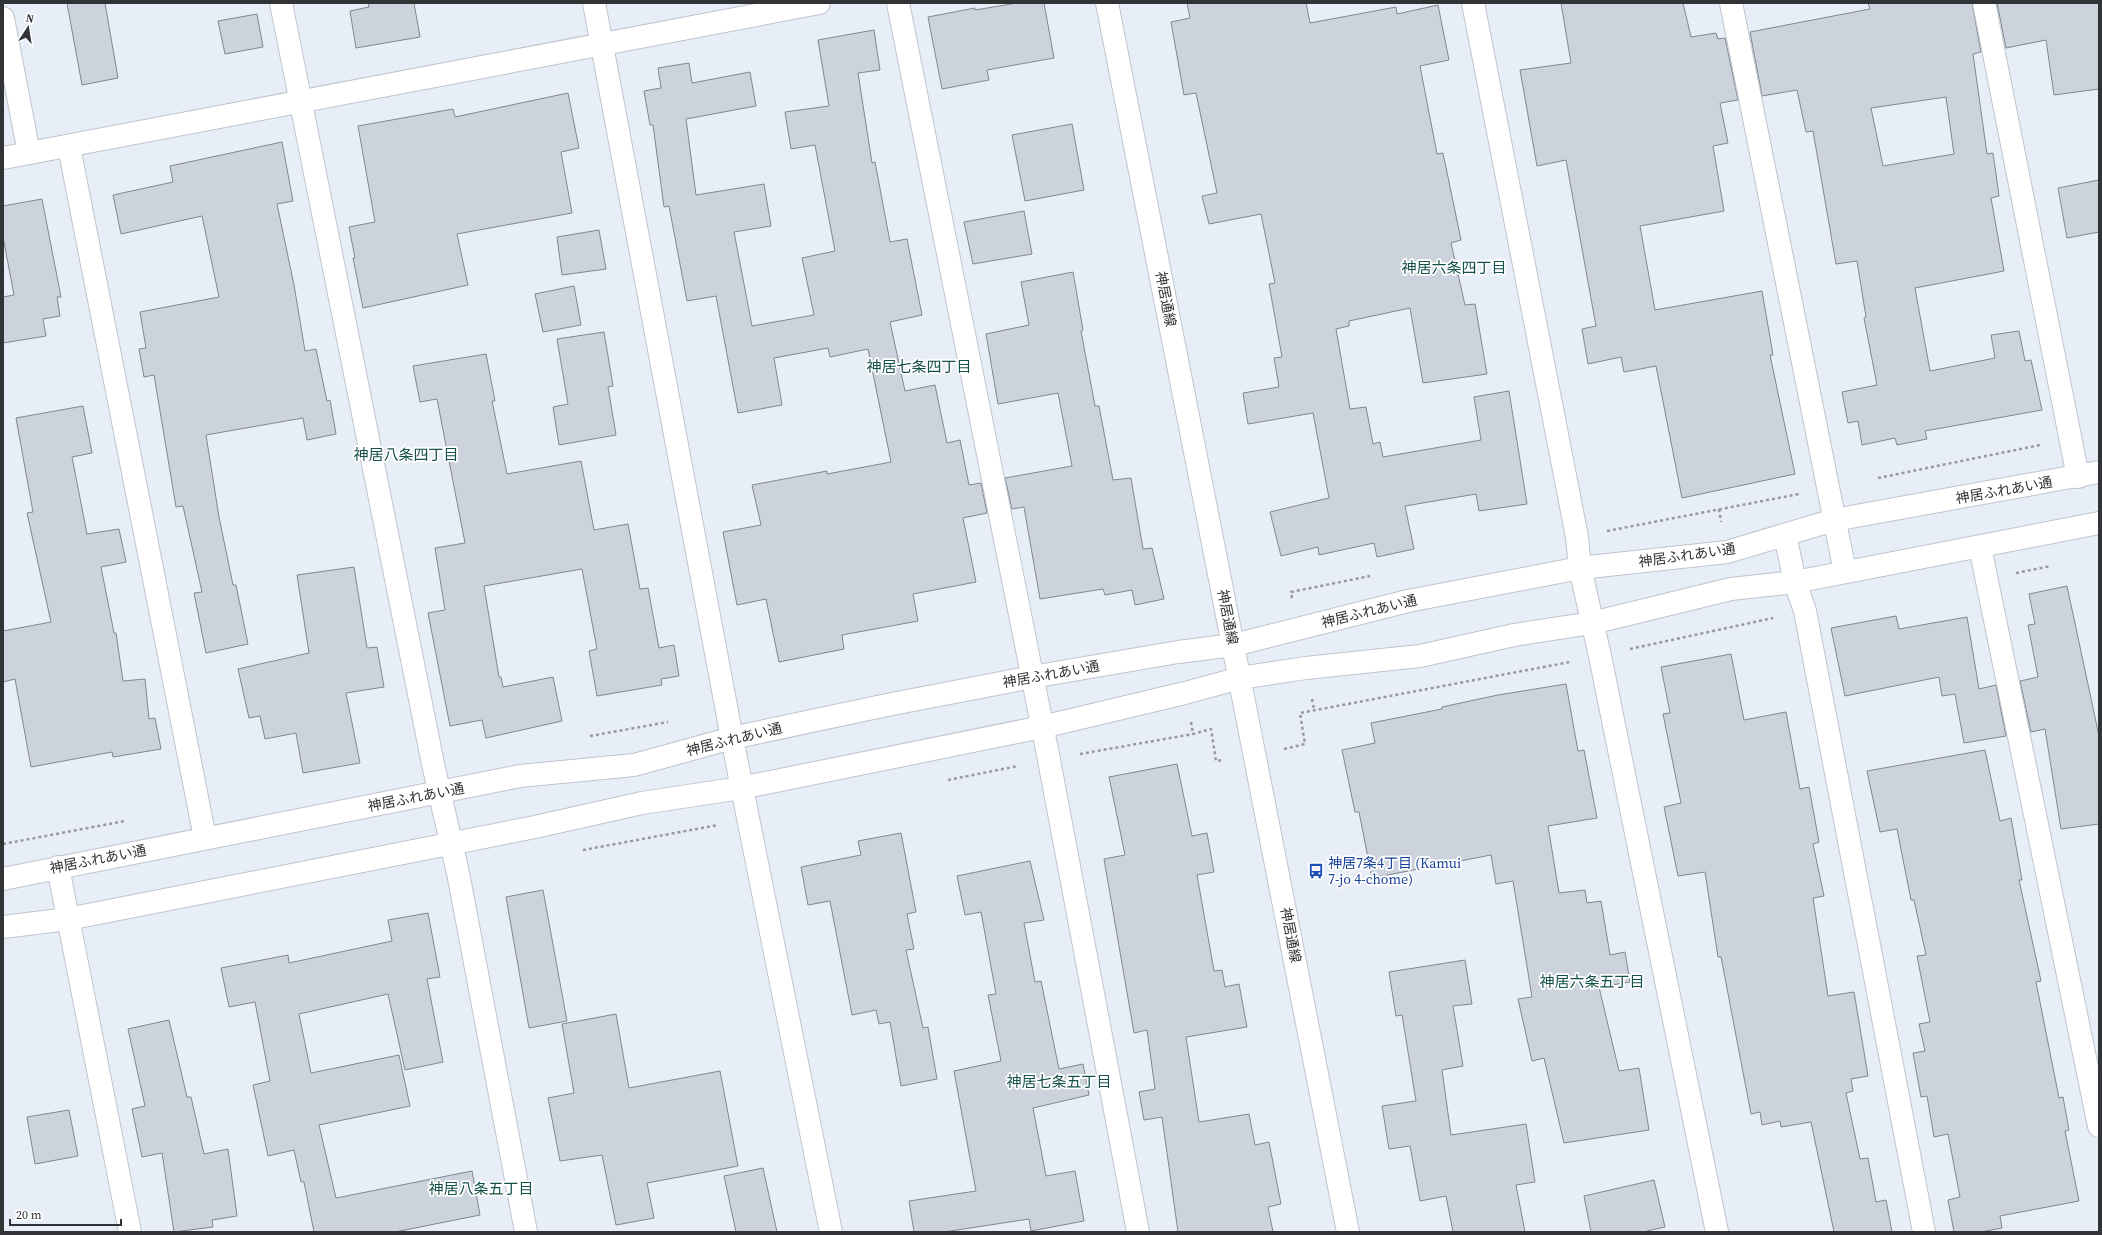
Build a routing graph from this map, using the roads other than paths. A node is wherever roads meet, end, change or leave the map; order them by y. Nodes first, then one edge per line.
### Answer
1 (281, 3) edge
2 (594, 3) edge
3 (819, 3) edge
4 (898, 3) edge
5 (1108, 3) edge
6 (1473, 3) edge
7 (1731, 3) edge
8 (1984, 3) edge
9 (3, 18) edge
10 (602, 44) junction
11 (300, 103) junction
12 (69, 147) junction
13 (29, 153) junction
14 (3, 158) edge
15 (2099, 472) edge
16 (2078, 476) junction
17 (1834, 520) junction
18 (2099, 523) edge
19 (1784, 534) junction
20 (1980, 547) junction
21 (1580, 568) junction
22 (1845, 572) junction
23 (1795, 582) junction
24 (1592, 623) junction
25 (1234, 646) junction
26 (1032, 677) junction
27 (1240, 678) junction
28 (1042, 727) junction
29 (732, 738) junction
30 (741, 788) junction
31 (440, 793) junction
32 (205, 838) junction
33 (451, 843) junction
34 (58, 867) junction
35 (3, 879) edge
36 (68, 918) junction
37 (3, 927) edge
38 (2099, 1126) edge
39 (130, 1232) edge
40 (526, 1232) edge
41 (831, 1232) edge
42 (1138, 1232) edge
43 (1348, 1232) edge
44 (1717, 1232) edge
45 (1924, 1232) edge

1 - 11 street
2 - 10 street
3 - 10 street
4 - 26 street
5 - 25 street, 神居通線
6 - 21 street
7 - 17 street
8 - 16 street
9 - 13 street
10 - 11 street
10 - 29 street
11 - 12 street
11 - 31 street
12 - 13 street
12 - 32 street
13 - 14 street
15 - 16 street, 神居ふれあい通
16 - 17 street, 神居ふれあい通
17 - 19 street, 神居ふれあい通
17 - 22 street
18 - 20 street
19 - 21 street, 神居ふれあい通
19 - 23 street
20 - 22 street
20 - 38 street
21 - 24 street
21 - 25 street, 神居ふれあい通
22 - 23 street
23 - 24 street
23 - 45 street
24 - 27 street
24 - 44 street
25 - 26 street, 神居ふれあい通
25 - 27 street, 神居通線
26 - 28 street
26 - 29 street, 神居ふれあい通
27 - 28 street
27 - 43 street, 神居通線
28 - 30 street
28 - 42 street
29 - 30 street
29 - 31 street, 神居ふれあい通
30 - 33 street
30 - 41 street
31 - 32 street, 神居ふれあい通
31 - 33 street
32 - 34 street, 神居ふれあい通
33 - 36 street
33 - 40 street
34 - 35 street, 神居ふれあい通
34 - 36 street
36 - 37 street
36 - 39 street

